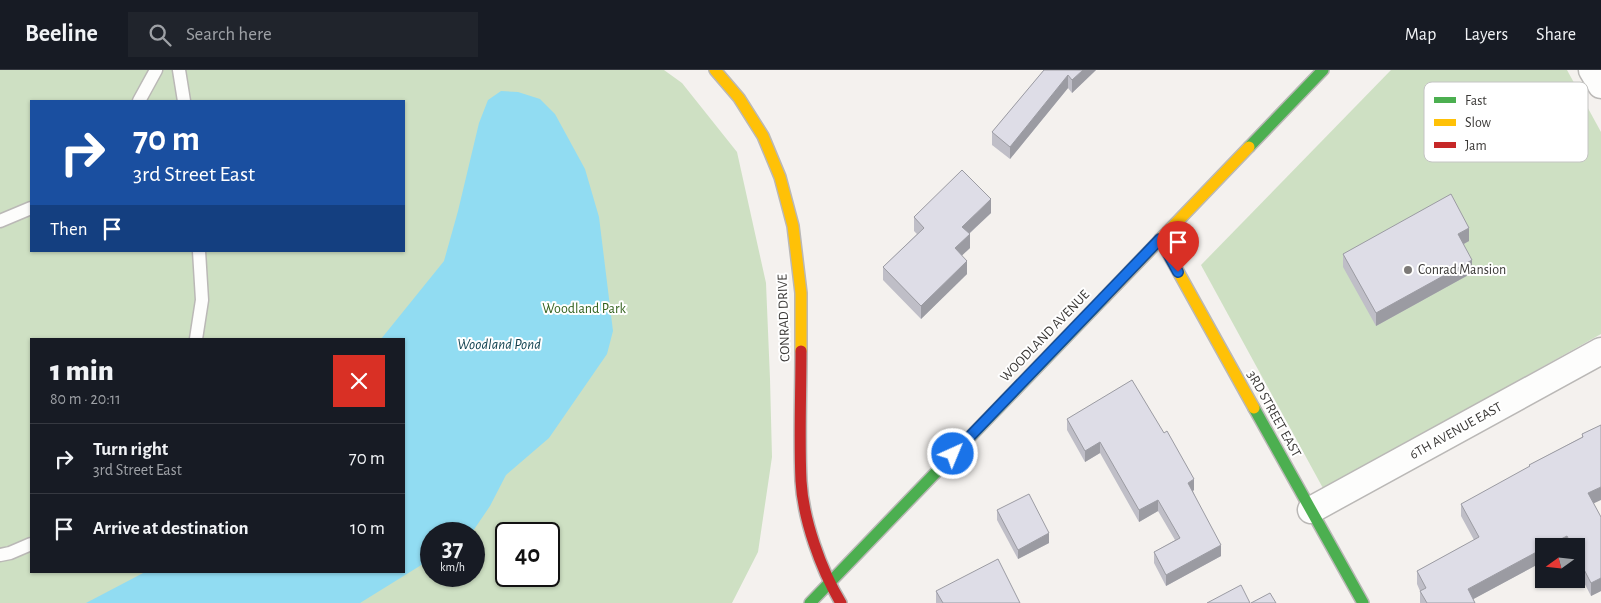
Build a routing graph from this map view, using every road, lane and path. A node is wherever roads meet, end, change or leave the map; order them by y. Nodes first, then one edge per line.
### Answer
1 (156, 70) edge
2 (179, 70) edge
3 (715, 70) edge
4 (1323, 70) edge
5 (1592, 70) edge
6 (1601, 85) edge
7 (140, 100) edge
8 (184, 100) edge
9 (30, 208) edge
10 (0, 221) edge
11 (1160, 239) junction
12 (200, 252) edge
13 (196, 338) edge
14 (1601, 351) edge
15 (1311, 510) junction
16 (30, 544) edge
17 (0, 554) edge
18 (829, 583) junction
19 (810, 603) edge
20 (841, 603) edge
21 (1363, 603) edge

1 - 7 lane
2 - 8 lane
3 - 18 street, CONRAD DRIVE
4 - 11 street, WOODLAND AVENUE
5 - 6 street
9 - 10 lane
11 - 15 street, 3RD STREET EAST
11 - 18 street, WOODLAND AVENUE
12 - 13 lane
14 - 15 street, 6TH AVENUE EAST
15 - 21 street, 3RD STREET EAST
16 - 17 lane
18 - 19 street, WOODLAND AVENUE
18 - 20 street, CONRAD DRIVE

